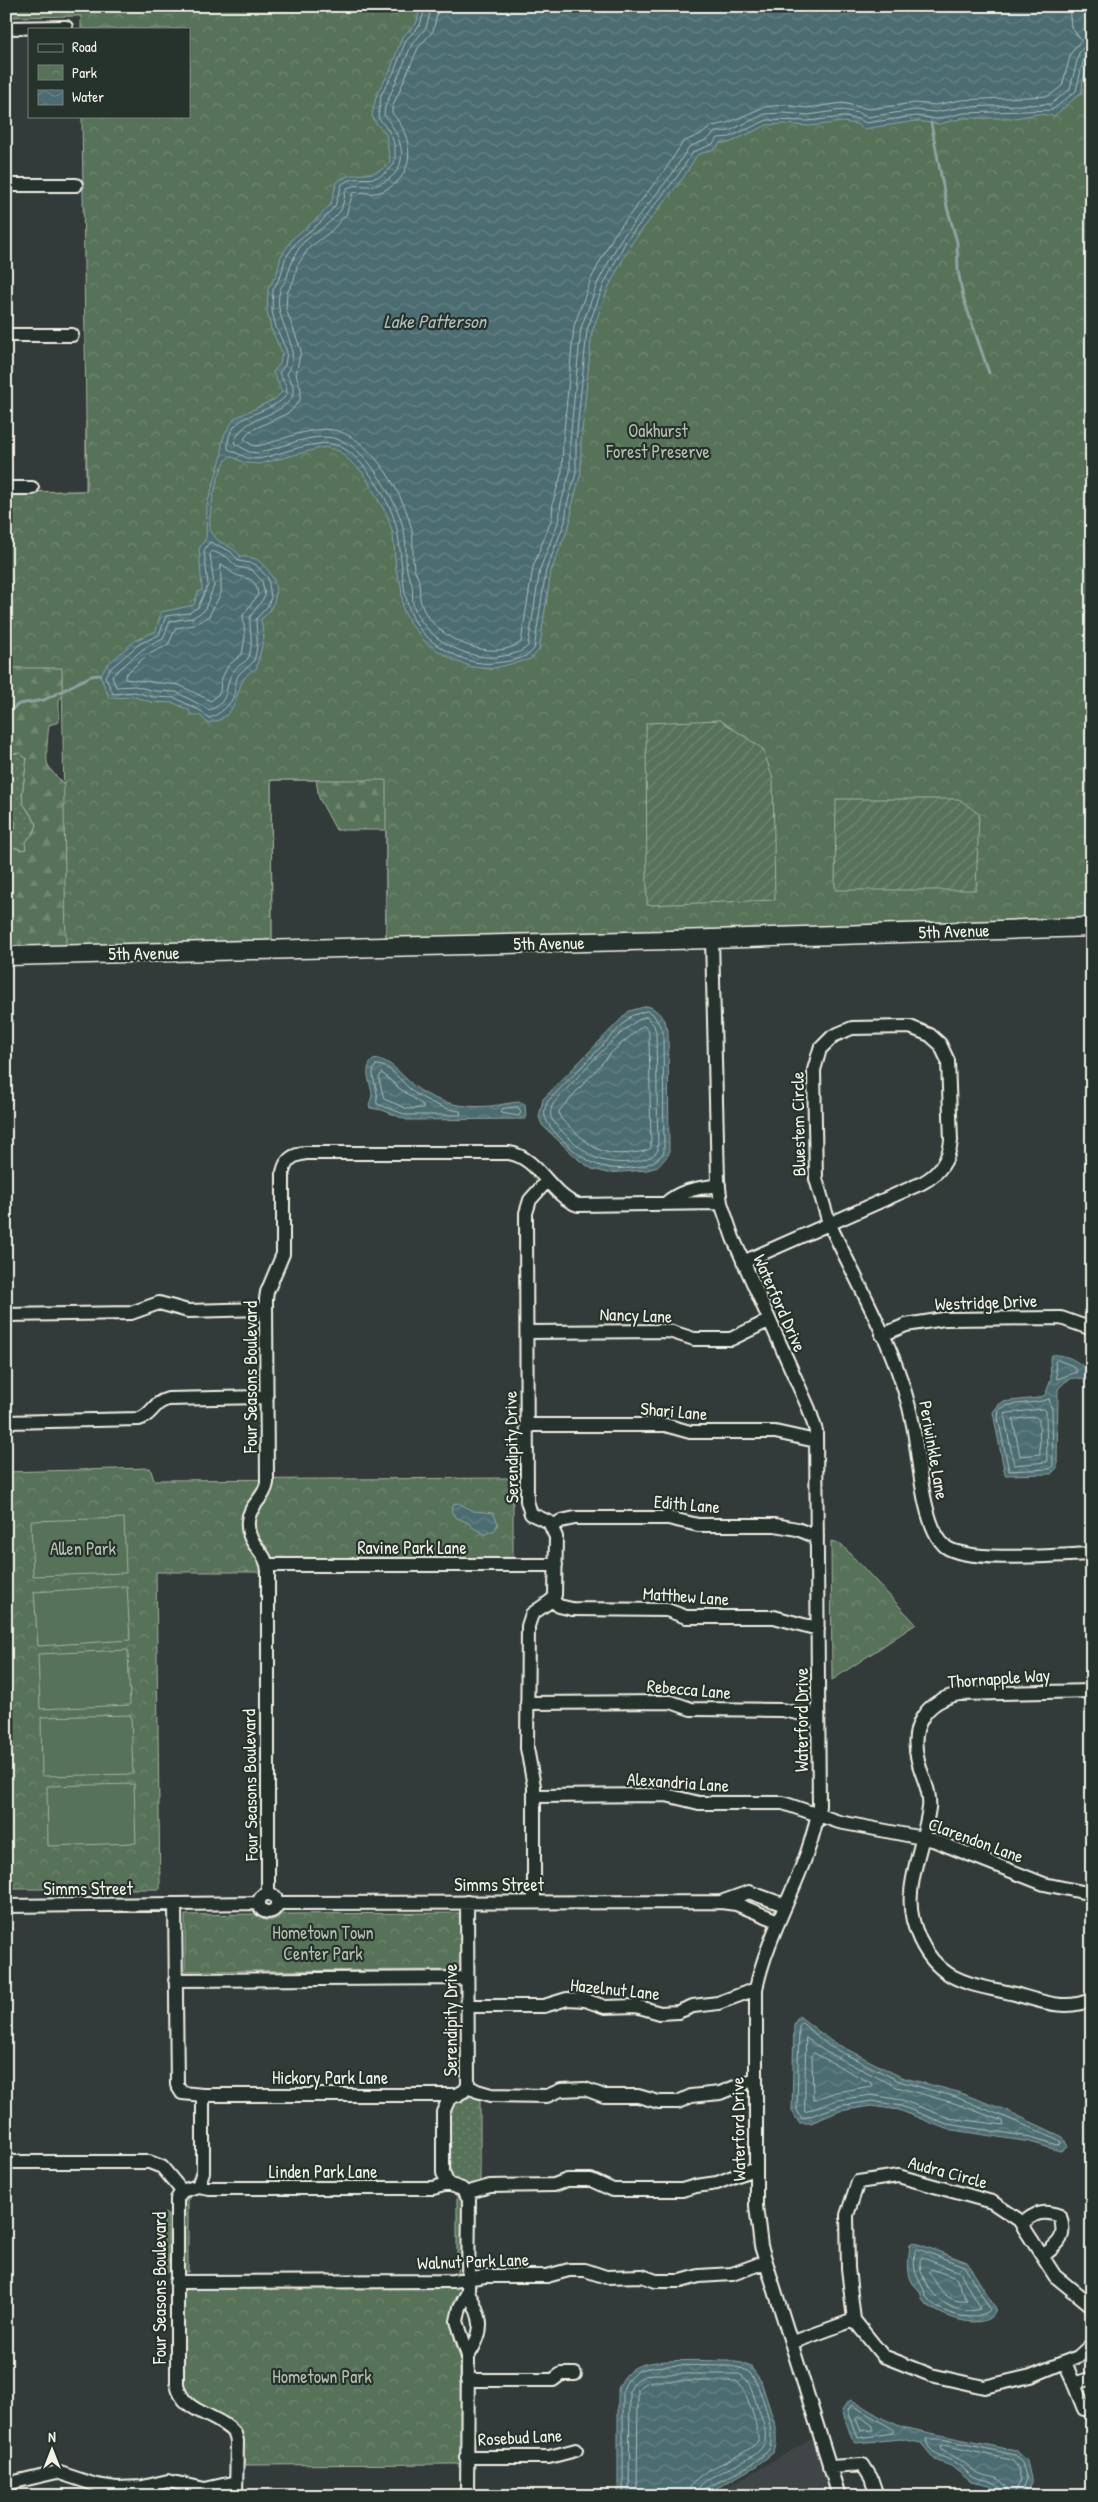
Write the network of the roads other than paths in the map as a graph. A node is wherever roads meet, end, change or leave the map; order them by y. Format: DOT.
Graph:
graph roads {
  1 [pos="66,27"];
  2 [pos="6,28"];
  3 [pos="6,185"];
  4 [pos="76,185"];
  5 [pos="6,335"];
  6 [pos="72,335"];
  7 [pos="6,488"];
  8 [pos="32,488"];
  9 [pos="1092,927"];
  10 [pos="712,940"];
  11 [pos="6,956"];
  12 [pos="547,1181"];
  13 [pos="718,1185"];
  14 [pos="664,1204"];
  15 [pos="721,1204"];
  16 [pos="829,1222"];
  17 [pos="743,1262"];
  18 [pos="266,1309"];
  19 [pos="6,1315"];
  20 [pos="768,1321"];
  21 [pos="1092,1329"];
  22 [pos="527,1332"];
  23 [pos="882,1335"];
  24 [pos="267,1397"];
  25 [pos="6,1422"];
  26 [pos="527,1425"];
  27 [pos="816,1441"];
  28 [pos="553,1526"];
  29 [pos="817,1537"];
  30 [pos="1092,1554"];
  31 [pos="268,1564"];
  32 [pos="556,1564"];
  33 [pos="552,1600"];
  34 [pos="818,1629"];
  35 [pos="1092,1691"];
  36 [pos="527,1703"];
  37 [pos="818,1717"];
  38 [pos="534,1796"];
  39 [pos="818,1815"];
  40 [pos="924,1838"];
  41 [pos="1092,1894"];
  42 [pos="268,1900"];
  43 [pos="534,1901"];
  44 [pos="467,1902"];
  45 [pos="722,1902"];
  46 [pos="785,1905"];
  47 [pos="6,1906"];
  48 [pos="175,1906"];
  49 [pos="778,1921"];
  50 [pos="467,1978"];
  51 [pos="175,1980"];
  52 [pos="756,1989"];
  53 [pos="1092,1999"];
  54 [pos="468,2006"];
  55 [pos="755,2079"];
  56 [pos="468,2086"];
  57 [pos="203,2095"];
  58 [pos="458,2095"];
  59 [pos="6,2162"];
  60 [pos="756,2168"];
  61 [pos="448,2184"];
  62 [pos="198,2186"];
  63 [pos="182,2191"];
  64 [pos="466,2193"];
  65 [pos="1022,2224"];
  66 [pos="1043,2256"];
  67 [pos="765,2262"];
  68 [pos="469,2278"];
  69 [pos="176,2282"];
  70 [pos="468,2292"];
  71 [pos="1092,2306"];
  72 [pos="854,2320"];
  73 [pos="791,2343"];
  74 [pos="1092,2344"];
  75 [pos="468,2356"];
  76 [pos="1065,2362"];
  77 [pos="575,2374"];
  78 [pos="1092,2378"];
  79 [pos="467,2380"];
  80 [pos="1074,2384"];
  81 [pos="1084,2409"];
  82 [pos="576,2450"];
  83 [pos="466,2457"];
  84 [pos="829,2467"];
  85 [pos="236,2482"];
  86 [pos="6,2484"];
  87 [pos="236,2496"];
  88 [pos="467,2496"];
  89 [pos="839,2496"];
  90 [pos="877,2496"];
  1 -- 2 [label="street"];
  3 -- 4 [label="street"];
  5 -- 6 [label="street"];
  7 -- 8 [label="street"];
  9 -- 10 [label="street, 5th Avenue"];
  10 -- 11 [label="street, 5th Avenue"];
  10 -- 13 [label="street, Waterford Drive"];
  12 -- 14 [label="street, Four Seasons Boulevard"];
  12 -- 18 [label="street, Four Seasons Boulevard"];
  12 -- 22 [label="street, Serendipity Drive"];
  13 -- 14 [label="street"];
  13 -- 15 [label="street, Waterford Drive"];
  14 -- 15 [label="street, Four Seasons Boulevard"];
  15 -- 17 [label="street, Waterford Drive"];
  16 -- 16 [label="street, Bluestem Circle"];
  16 -- 17 [label="street"];
  16 -- 23 [label="street, Periwinkle Lane"];
  17 -- 20 [label="street, Waterford Drive"];
  18 -- 19 [label="street"];
  18 -- 24 [label="street, Four Seasons Boulevard"];
  20 -- 22 [label="street, Nancy Lane"];
  20 -- 27 [label="street, Waterford Drive"];
  21 -- 23 [label="street, Westridge Drive"];
  22 -- 26 [label="street, Serendipity Drive"];
  23 -- 30 [label="street, Periwinkle Lane"];
  24 -- 25 [label="street"];
  24 -- 31 [label="street, Four Seasons Boulevard"];
  26 -- 27 [label="street, Shari Lane"];
  26 -- 28 [label="street, Serendipity Drive"];
  27 -- 29 [label="street, Waterford Drive"];
  28 -- 29 [label="street, Edith Lane"];
  28 -- 32 [label="street"];
  29 -- 34 [label="street, Waterford Drive"];
  31 -- 32 [label="street, Ravine Park Lane"];
  31 -- 42 [label="street, Four Seasons Boulevard"];
  32 -- 33 [label="street"];
  33 -- 34 [label="street, Matthew Lane"];
  33 -- 36 [label="street"];
  34 -- 37 [label="street, Waterford Drive"];
  35 -- 40 [label="street, Thornapple Way"];
  36 -- 37 [label="street, Rebecca Lane"];
  36 -- 38 [label="street"];
  37 -- 39 [label="street, Waterford Drive"];
  38 -- 39 [label="street, Alexandria Lane"];
  38 -- 43 [label="street"];
  39 -- 40 [label="street, Clarendon Lane"];
  39 -- 46 [label="street, Waterford Drive"];
  40 -- 41 [label="street, Clarendon Lane"];
  40 -- 53 [label="street, Thornapple Way"];
  42 -- 44 [label="street, Simms Street"];
  42 -- 48 [label="street, Simms Street"];
  43 -- 44 [label="street, Simms Street"];
  43 -- 45 [label="street, Simms Street"];
  44 -- 50 [label="street, Serendipity Drive"];
  45 -- 46 [label="street, Simms Street"];
  45 -- 49 [label="street, Simms Street"];
  46 -- 49 [label="street, Waterford Drive"];
  47 -- 48 [label="street, Simms Street"];
  48 -- 51 [label="street"];
  49 -- 52 [label="street, Waterford Drive"];
  50 -- 51 [label="street"];
  50 -- 54 [label="street, Serendipity Drive"];
  51 -- 57 [label="street"];
  52 -- 54 [label="street, Hazelnut Lane"];
  52 -- 55 [label="street, Waterford Drive"];
  54 -- 56 [label="street, Serendipity Drive"];
  55 -- 56 [label="street"];
  55 -- 60 [label="street, Waterford Drive"];
  56 -- 58 [label="street, Serendipity Drive"];
  57 -- 58 [label="street, Hickory Park Lane"];
  57 -- 62 [label="street"];
  58 -- 61 [label="street, Serendipity Drive"];
  59 -- 63 [label="street"];
  60 -- 64 [label="street"];
  60 -- 67 [label="street, Waterford Drive"];
  61 -- 62 [label="street, Linden Park Lane"];
  61 -- 64 [label="street"];
  62 -- 63 [label="street, Four Seasons Boulevard"];
  63 -- 69 [label="street, Four Seasons Boulevard"];
  64 -- 68 [label="street"];
  65 -- 66 [label="street, Audra Circle"];
  65 -- 66 [label="street"];
  65 -- 72 [label="street, Audra Circle"];
  66 -- 71 [label="street, Audra Circle"];
  67 -- 68 [label="street, Walnut Park Lane"];
  67 -- 73 [label="street, Waterford Drive"];
  68 -- 69 [label="street, Walnut Park Lane"];
  68 -- 70 [label="street"];
  69 -- 85 [label="street, Four Seasons Boulevard"];
  70 -- 75 [label="street"];
  70 -- 75 [label="street"];
  72 -- 73 [label="street"];
  72 -- 76 [label="street"];
  73 -- 84 [label="street, Waterford Drive"];
  74 -- 76 [label="street"];
  75 -- 79 [label="street"];
  76 -- 80 [label="street"];
  77 -- 79 [label="street"];
  78 -- 80 [label="street"];
  79 -- 83 [label="street"];
  80 -- 81 [label="street"];
  82 -- 83 [label="street, Rosebud Lane"];
  83 -- 88 [label="street"];
  84 -- 89 [label="street, Waterford Drive"];
  84 -- 90 [label="street"];
  85 -- 86 [label="street"];
  85 -- 87 [label="street, Four Seasons Boulevard"];
}
